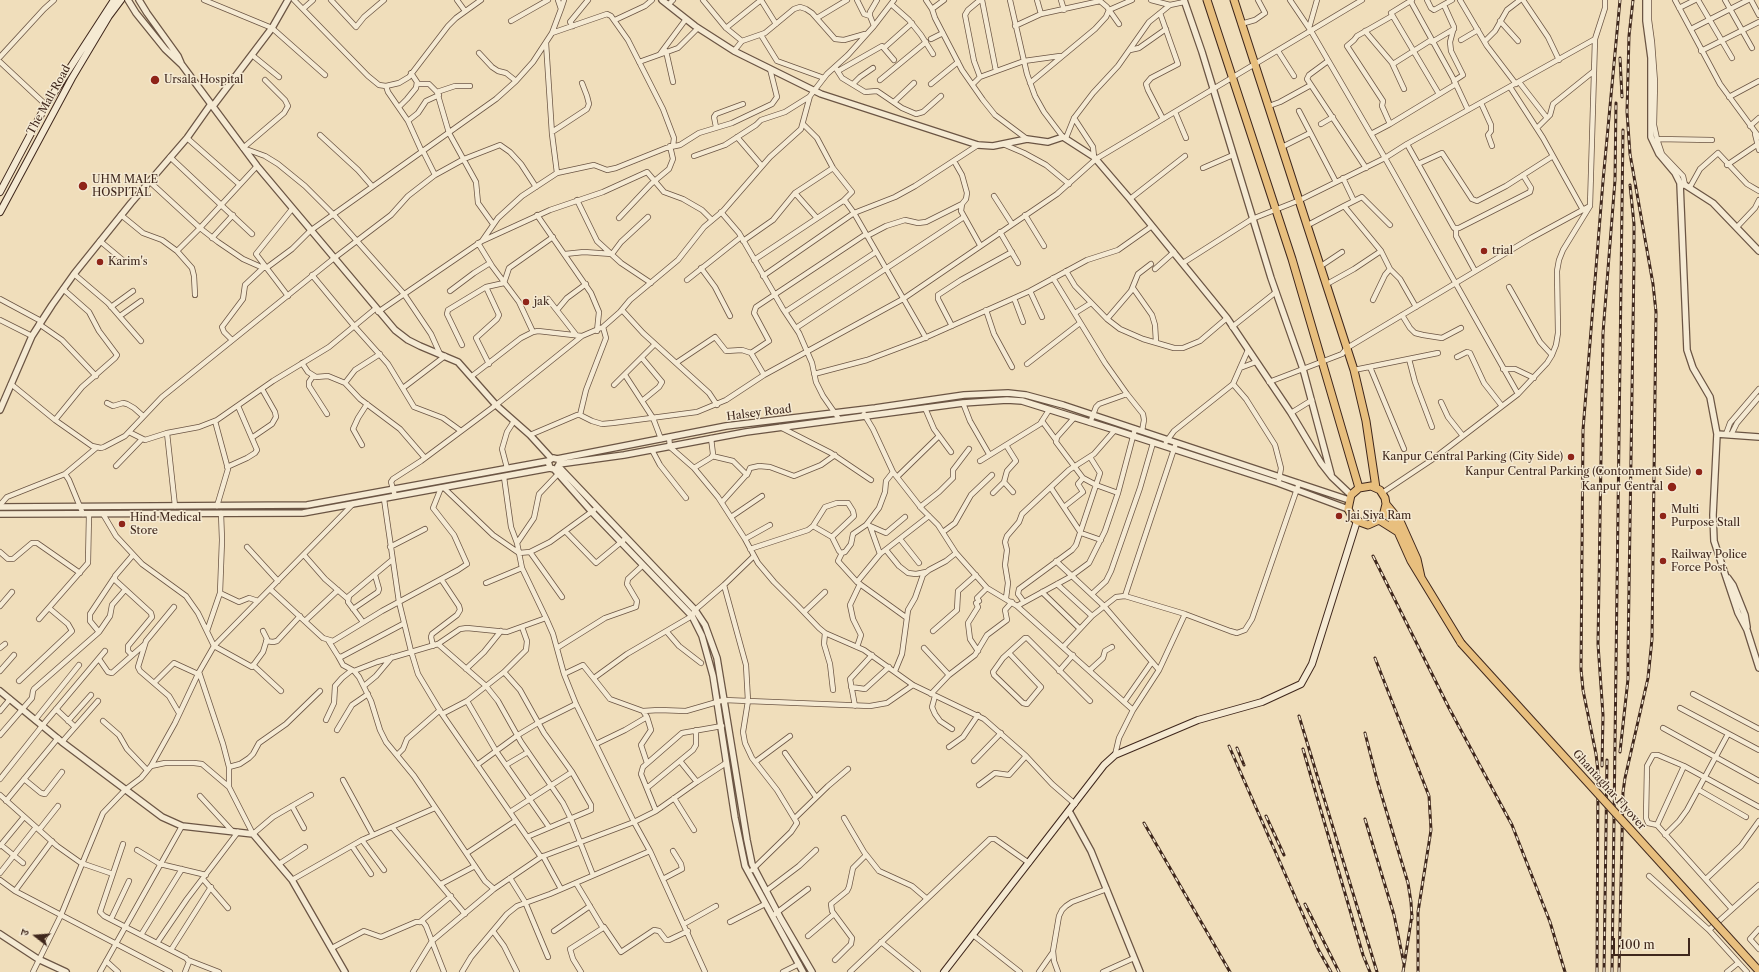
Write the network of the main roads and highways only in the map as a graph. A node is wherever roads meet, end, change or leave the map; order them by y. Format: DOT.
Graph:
graph roads {
  1 [pos="114,0"];
  2 [pos="121,0"];
  3 [pos="1207,0"];
  4 [pos="1234,0"];
  5 [pos="0,192"];
  6 [pos="0,212"];
  7 [pos="1359,488"];
  8 [pos="1379,491"];
  9 [pos="1386,508"];
  10 [pos="1379,520"];
  11 [pos="1357,521"];
  12 [pos="1398,533"];
  13 [pos="1421,577"];
  14 [pos="1759,971"];
  15 [pos="944,972"];
  1 -- 5 [label="main road, The Mall Road"];
  2 -- 6 [label="main road, The Mall Road"];
  3 -- 7 [label="main road"];
  4 -- 8 [label="main road"];
  7 -- 8 [label="main road"];
  7 -- 11 [label="main road"];
  8 -- 9 [label="main road"];
  9 -- 10 [label="main road"];
  9 -- 12 [label="main road"];
  9 -- 13 [label="main road"];
  10 -- 11 [label="main road"];
  10 -- 12 [label="main road"];
  11 -- 15 [label="main road"];
  12 -- 13 [label="main road"];
  13 -- 14 [label="main road, Ghantaghar Flyover, bridge"];
}
